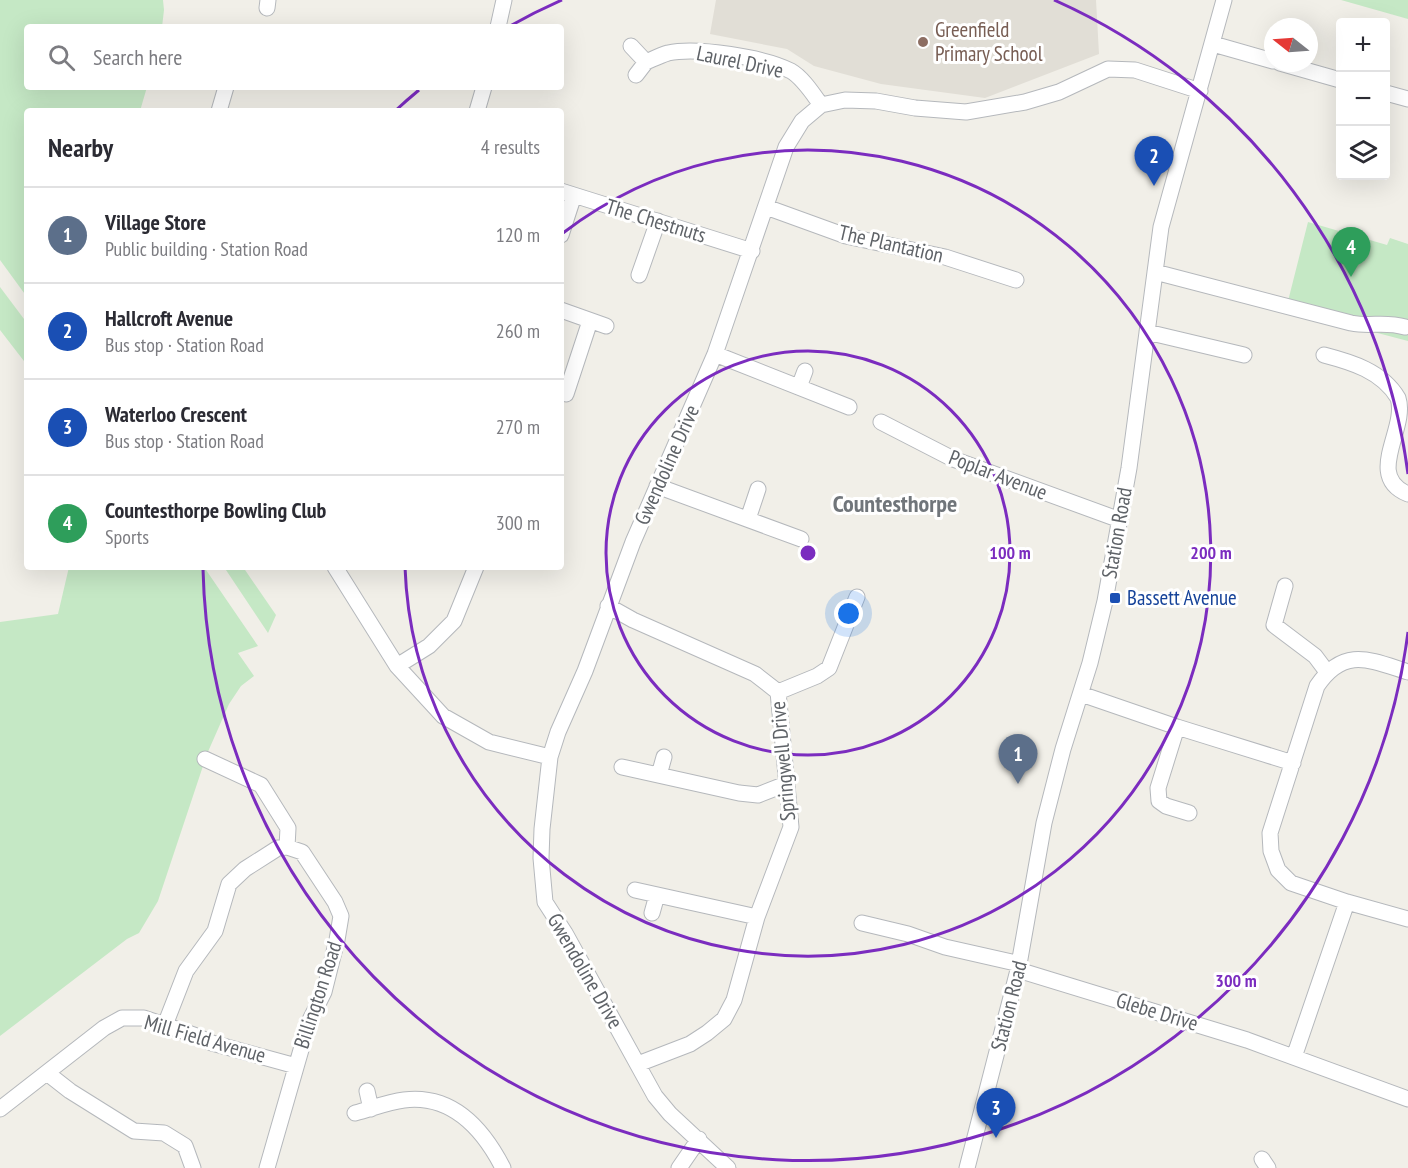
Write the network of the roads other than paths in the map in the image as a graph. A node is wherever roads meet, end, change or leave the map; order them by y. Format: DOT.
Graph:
graph roads {
  1 [pos="504,0"];
  2 [pos="1224,0"];
  3 [pos="499,24"];
  4 [pos="1213,44"];
  5 [pos="631,46"];
  6 [pos="1264,58"];
  7 [pos="646,62"];
  8 [pos="1312,72"];
  9 [pos="636,75"];
  10 [pos="1336,79"];
  11 [pos="225,90"];
  12 [pos="483,90"];
  13 [pos="1200,91"];
  14 [pos="1390,94"];
  15 [pos="1408,99"];
  16 [pos="821,105"];
  17 [pos="220,108"];
  18 [pos="478,108"];
  19 [pos="568,193"];
  20 [pos="766,207"];
  21 [pos="564,217"];
  22 [pos="658,221"];
  23 [pos="752,251"];
  24 [pos="1155,272"];
  25 [pos="639,275"];
  26 [pos="1016,280"];
  27 [pos="564,311"];
  28 [pos="591,321"];
  29 [pos="606,326"];
  30 [pos="1405,327"];
  31 [pos="1147,333"];
  32 [pos="716,354"];
  33 [pos="1244,355"];
  34 [pos="1324,355"];
  35 [pos="805,371"];
  36 [pos="799,387"];
  37 [pos="566,394"];
  38 [pos="849,407"];
  39 [pos="881,422"];
  40 [pos="657,486"];
  41 [pos="758,489"];
  42 [pos="1405,493"];
  43 [pos="747,519"];
  44 [pos="1120,520"];
  45 [pos="801,539"];
  46 [pos="337,570"];
  47 [pos="475,570"];
  48 [pos="1285,586"];
  49 [pos="857,597"];
  50 [pos="608,606"];
  51 [pos="849,618"];
  52 [pos="865,623"];
  53 [pos="396,666"];
  54 [pos="1327,672"];
  55 [pos="1408,672"];
  56 [pos="778,692"];
  57 [pos="1081,694"];
  58 [pos="1178,727"];
  59 [pos="550,757"];
  60 [pos="664,757"];
  61 [pos="205,759"];
  62 [pos="1293,763"];
  63 [pos="622,767"];
  64 [pos="659,775"];
  65 [pos="786,784"];
  66 [pos="1188,813"];
  67 [pos="287,847"];
  68 [pos="635,890"];
  69 [pos="657,895"];
  70 [pos="1347,902"];
  71 [pos="652,913"];
  72 [pos="757,917"];
  73 [pos="1408,919"];
  74 [pos="862,923"];
  75 [pos="1019,967"];
  76 [pos="165,1024"];
  77 [pos="1294,1058"];
  78 [pos="638,1064"];
  79 [pos="296,1066"];
  80 [pos="47,1073"];
  81 [pos="367,1091"];
  82 [pos="1408,1099"];
  83 [pos="0,1109"];
  84 [pos="371,1109"];
  85 [pos="355,1113"];
  86 [pos="699,1139"];
  87 [pos="193,1168"];
  88 [pos="267,1168"];
  89 [pos="503,1168"];
  90 [pos="679,1168"];
  91 [pos="728,1168"];
  92 [pos="967,1168"];
  1 -- 3 [label="street"];
  2 -- 4 [label="street, Station Road"];
  4 -- 6 [label="street"];
  4 -- 13 [label="street, Station Road"];
  5 -- 7 [label="street"];
  7 -- 9 [label="street"];
  7 -- 16 [label="street, Laurel Drive"];
  8 -- 10 [label="street"];
  11 -- 17 [label="street"];
  12 -- 18 [label="street"];
  13 -- 16 [label="street"];
  13 -- 24 [label="street, Station Road"];
  14 -- 15 [label="street"];
  16 -- 20 [label="street, Gwendoline Drive"];
  19 -- 21 [label="street"];
  19 -- 22 [label="street, The Chestnuts"];
  20 -- 23 [label="street, Gwendoline Drive"];
  20 -- 26 [label="street, The Plantation"];
  22 -- 23 [label="street, The Chestnuts"];
  22 -- 25 [label="street"];
  23 -- 32 [label="street, Gwendoline Drive"];
  24 -- 30 [label="street"];
  24 -- 31 [label="street, Station Road"];
  27 -- 28 [label="street"];
  28 -- 29 [label="street"];
  28 -- 37 [label="street"];
  31 -- 33 [label="street"];
  31 -- 44 [label="street, Station Road"];
  32 -- 36 [label="street"];
  32 -- 40 [label="street, Gwendoline Drive"];
  34 -- 42 [label="street"];
  35 -- 36 [label="street"];
  36 -- 38 [label="street"];
  39 -- 44 [label="street, Poplar Avenue"];
  40 -- 43 [label="street"];
  40 -- 50 [label="street, Gwendoline Drive"];
  41 -- 43 [label="street"];
  43 -- 45 [label="street"];
  44 -- 57 [label="street, Station Road"];
  46 -- 53 [label="street"];
  47 -- 53 [label="street"];
  48 -- 54 [label="street"];
  49 -- 51 [label="street"];
  50 -- 56 [label="street, Springwell Drive"];
  50 -- 59 [label="street, Gwendoline Drive"];
  51 -- 52 [label="street"];
  51 -- 56 [label="street"];
  53 -- 59 [label="street"];
  54 -- 55 [label="street"];
  54 -- 62 [label="street"];
  56 -- 65 [label="street, Springwell Drive"];
  57 -- 58 [label="street"];
  57 -- 75 [label="street, Station Road"];
  58 -- 62 [label="street"];
  58 -- 66 [label="street"];
  59 -- 78 [label="street, Gwendoline Drive"];
  60 -- 64 [label="street"];
  61 -- 67 [label="street"];
  62 -- 70 [label="street"];
  63 -- 64 [label="street"];
  64 -- 65 [label="street"];
  65 -- 72 [label="street, Springwell Drive"];
  67 -- 76 [label="street"];
  67 -- 79 [label="street, Billington Road"];
  68 -- 69 [label="street"];
  69 -- 71 [label="street"];
  69 -- 72 [label="street"];
  70 -- 73 [label="street"];
  70 -- 77 [label="street"];
  72 -- 78 [label="street, Springwell Drive"];
  74 -- 75 [label="street, Glebe Drive"];
  75 -- 77 [label="street, Glebe Drive"];
  75 -- 92 [label="street, Station Road"];
  76 -- 79 [label="street, Mill Field Avenue"];
  76 -- 80 [label="street, Mill Field Avenue"];
  77 -- 82 [label="street, Glebe Drive"];
  78 -- 86 [label="street, Gwendoline Drive"];
  79 -- 88 [label="street, Billington Road"];
  80 -- 83 [label="street, Mill Field Avenue"];
  80 -- 87 [label="street"];
  81 -- 84 [label="street"];
  84 -- 85 [label="street"];
  84 -- 89 [label="street"];
  86 -- 90 [label="street"];
  86 -- 91 [label="street, Gwendoline Drive"];
}
